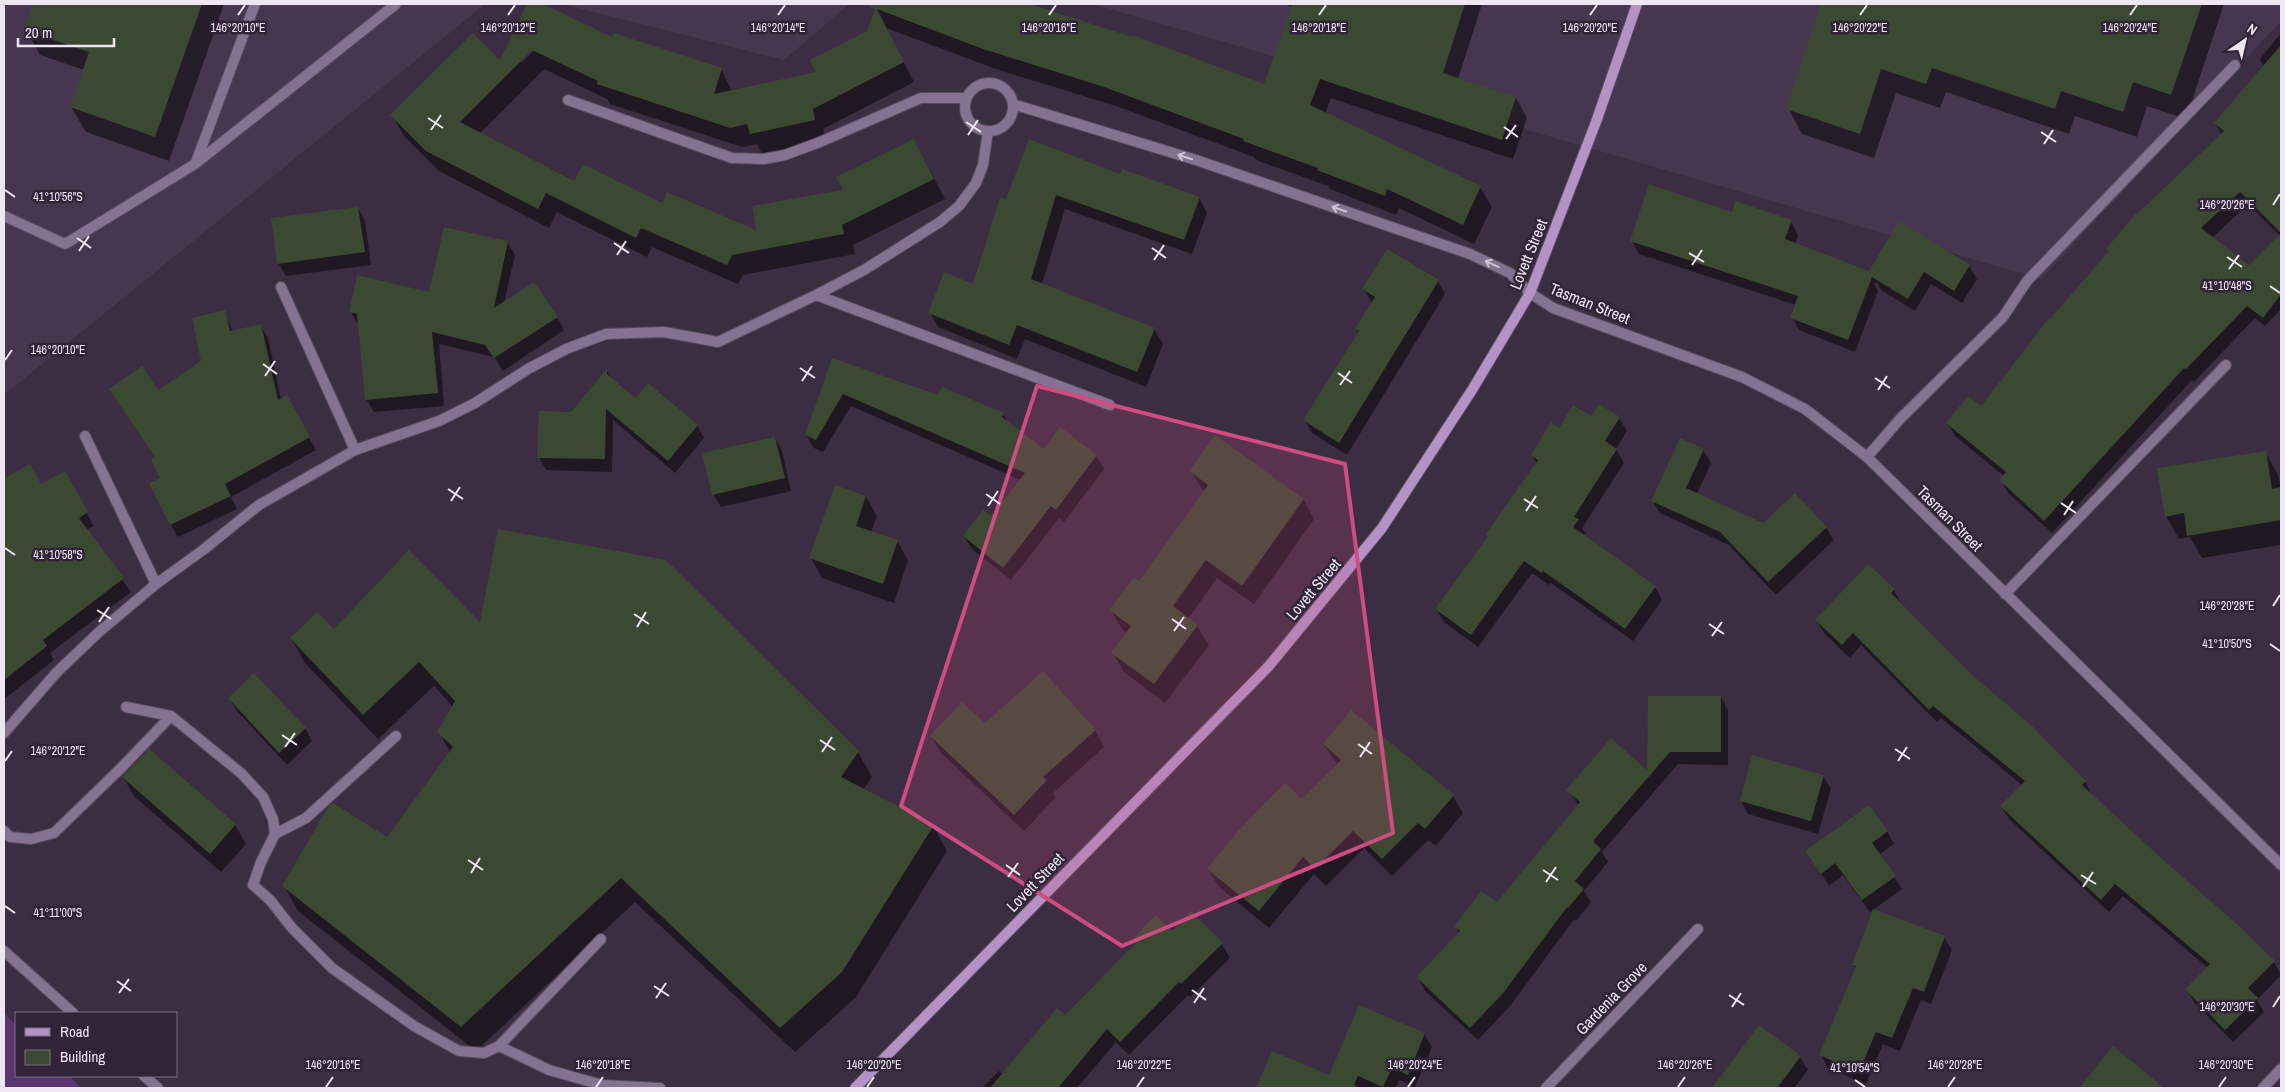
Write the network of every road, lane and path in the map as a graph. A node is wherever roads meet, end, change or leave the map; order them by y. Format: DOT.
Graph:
graph roads {
  1 [pos="255,4"];
  2 [pos="396,4"];
  3 [pos="1637,4"];
  4 [pos="2235,65"];
  5 [pos="967,98"];
  6 [pos="568,100"];
  7 [pos="1013,104"];
  8 [pos="988,131"];
  9 [pos="195,164"];
  10 [pos="4,216"];
  11 [pos="281,287"];
  12 [pos="1530,293"];
  13 [pos="816,295"];
  14 [pos="2226,365"];
  15 [pos="1110,405"];
  16 [pos="85,436"];
  17 [pos="355,450"];
  18 [pos="1867,457"];
  19 [pos="156,584"];
  20 [pos="2005,594"];
  21 [pos="126,707"];
  22 [pos="171,716"];
  23 [pos="4,733"];
  24 [pos="396,736"];
  25 [pos="4,831"];
  26 [pos="275,834"];
  27 [pos="2281,866"];
  28 [pos="1698,929"];
  29 [pos="601,939"];
  30 [pos="4,951"];
  31 [pos="72,1012"];
  32 [pos="499,1046"];
  33 [pos="2281,1069"];
  34 [pos="145,1077"];
  35 [pos="158,1088"];
  36 [pos="660,1088"];
  37 [pos="856,1088"];
  38 [pos="1546,1088"];
  39 [pos="2263,1088"];
  1 -- 9 [label="street"];
  2 -- 9 [label="street"];
  3 -- 12 [label="street, Lovett Street"];
  4 -- 18 [label="street"];
  5 -- 6 [label="street"];
  5 -- 7 [label="street"];
  5 -- 8 [label="street"];
  7 -- 8 [label="street"];
  12 -- 7 [label="street, Tasman Street, one-way"];
  8 -- 13 [label="street"];
  9 -- 10 [label="street"];
  11 -- 17 [label="street"];
  12 -- 18 [label="street, Tasman Street"];
  12 -- 37 [label="street, Lovett Street"];
  13 -- 15 [label="street"];
  13 -- 17 [label="street"];
  14 -- 20 [label="street"];
  16 -- 19 [label="street"];
  17 -- 19 [label="street"];
  18 -- 20 [label="street, Tasman Street"];
  19 -- 23 [label="street"];
  20 -- 27 [label="street, Tasman Street"];
  21 -- 22 [label="street"];
  22 -- 25 [label="street"];
  22 -- 26 [label="street"];
  24 -- 26 [label="street"];
  26 -- 32 [label="street"];
  28 -- 38 [label="street, Gardenia Grove"];
  29 -- 32 [label="street"];
  30 -- 31 [label="street"];
  32 -- 36 [label="street"];
  33 -- 39 [label="street"];
  34 -- 35 [label="street"];
}
